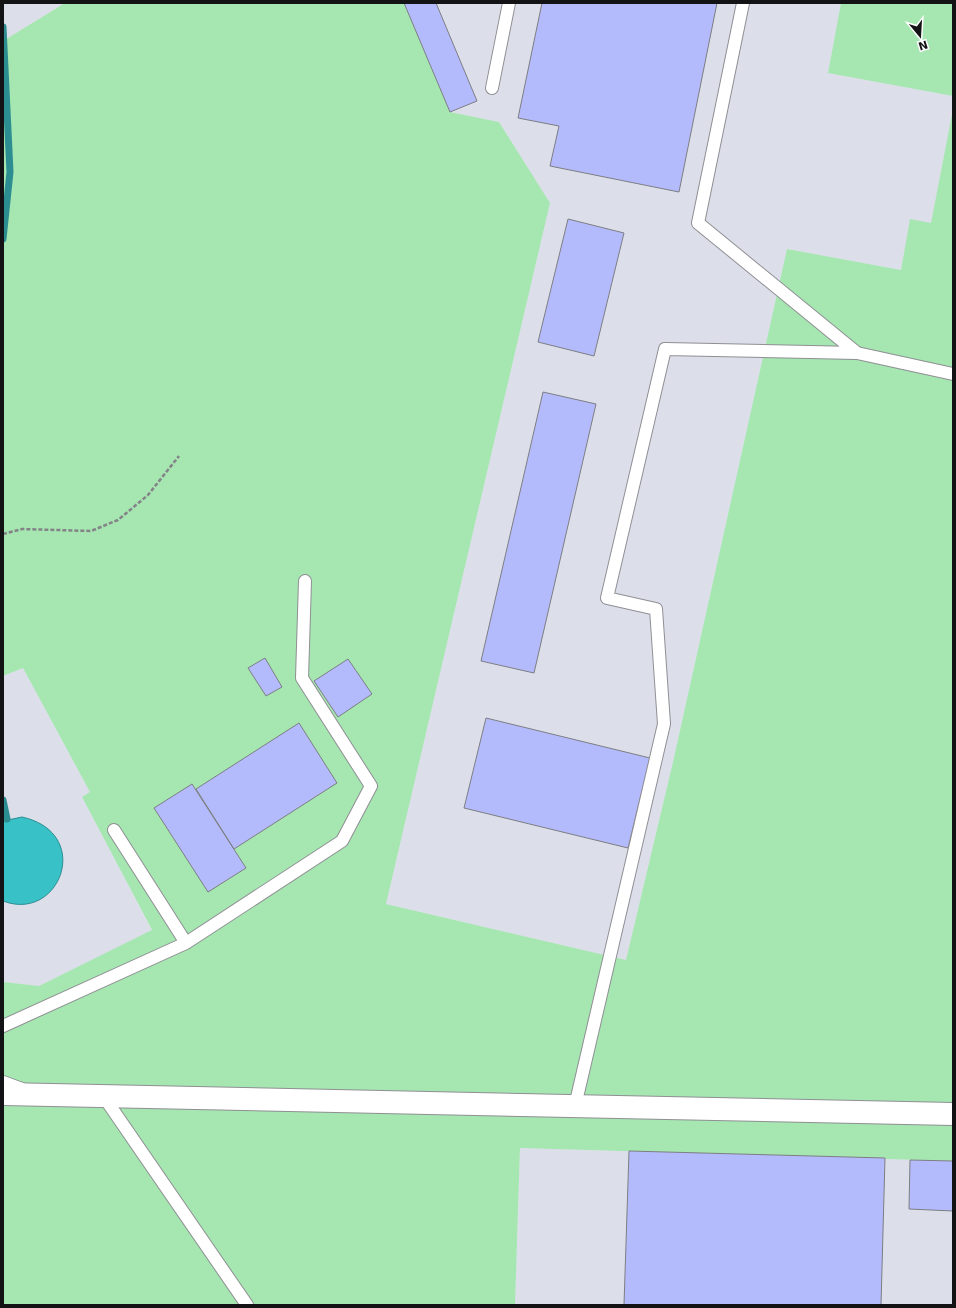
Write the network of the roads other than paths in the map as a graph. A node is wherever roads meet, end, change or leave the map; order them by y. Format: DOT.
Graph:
graph roads {
  1 [pos="510,3"];
  2 [pos="743,3"];
  3 [pos="492,88"];
  4 [pos="857,353"];
  5 [pos="953,374"];
  6 [pos="305,581"];
  7 [pos="114,830"];
  8 [pos="186,943"];
  9 [pos="3,1026"];
  10 [pos="3,1082"];
  11 [pos="3,1094"];
  12 [pos="40,1095"];
  13 [pos="104,1096"];
  14 [pos="575,1106"];
  15 [pos="953,1114"];
  16 [pos="247,1305"];
  1 -- 3 [label="lane"];
  2 -- 4 [label="lane"];
  4 -- 5 [label="lane"];
  4 -- 14 [label="lane"];
  6 -- 8 [label="lane"];
  7 -- 8 [label="lane"];
  8 -- 9 [label="lane"];
  10 -- 12 [label="lane"];
  11 -- 12 [label="street"];
  12 -- 13 [label="street"];
  13 -- 14 [label="street"];
  13 -- 16 [label="lane"];
  14 -- 15 [label="street"];
}
